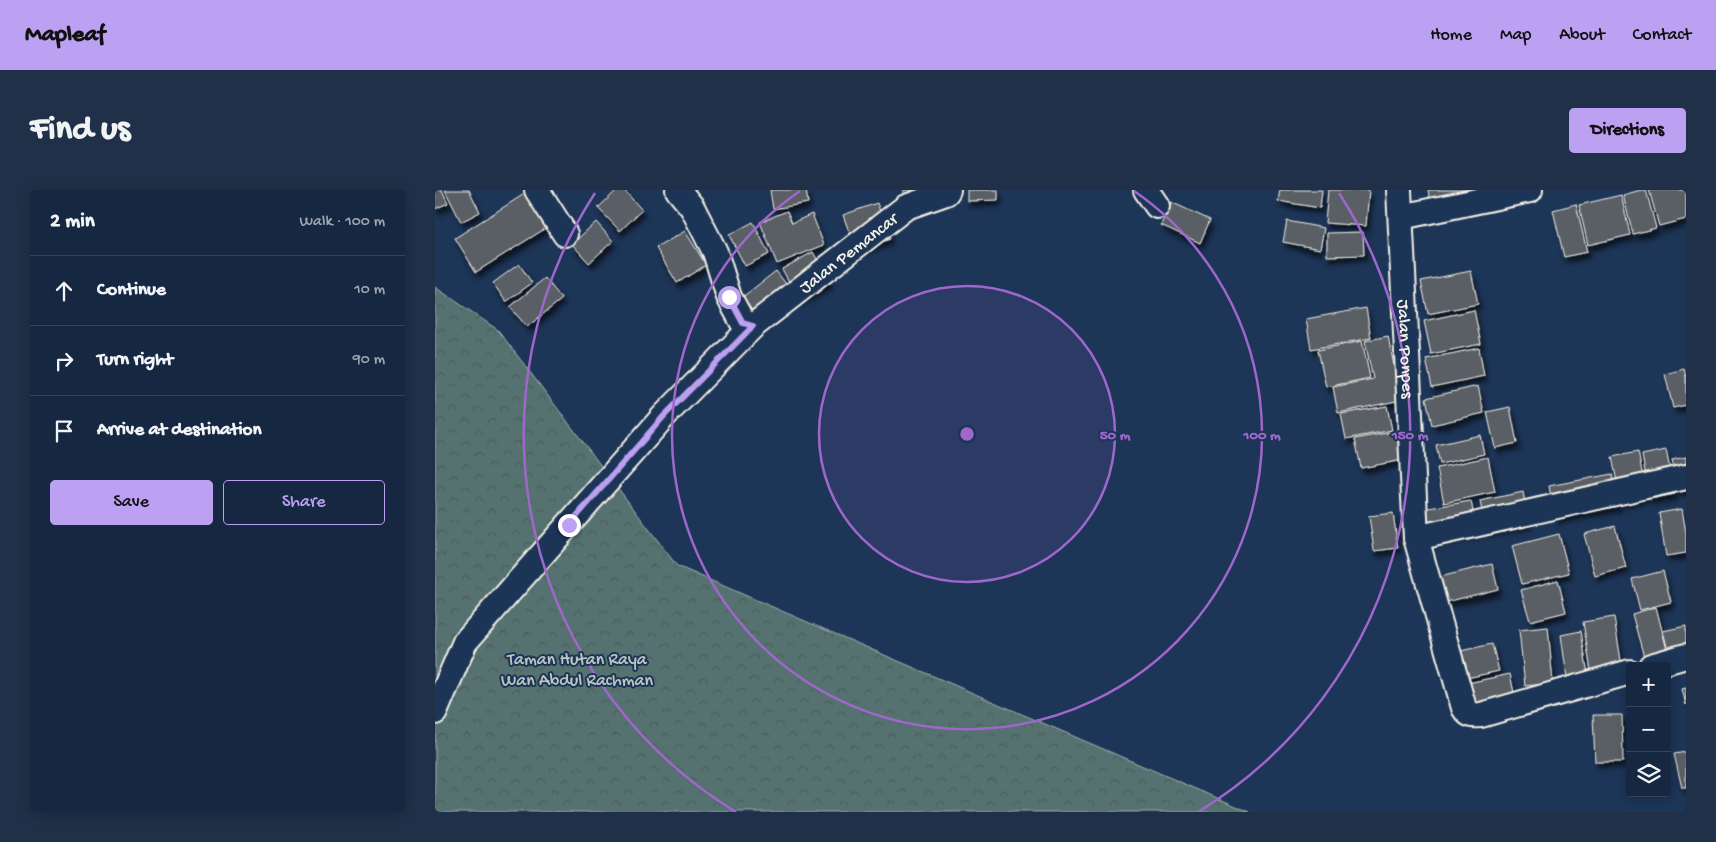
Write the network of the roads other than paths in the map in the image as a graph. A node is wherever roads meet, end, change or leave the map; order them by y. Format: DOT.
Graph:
graph roads {
  1 [pos="537,190"];
  2 [pos="678,190"];
  3 [pos="948,190"];
  4 [pos="1399,190"];
  5 [pos="1530,190"];
  6 [pos="1401,216"];
  7 [pos="565,234"];
  8 [pos="753,326"];
  9 [pos="1686,477"];
  10 [pos="1416,538"];
  11 [pos="1686,656"];
  12 [pos="1665,662"];
  13 [pos="1626,673"];
  14 [pos="435,712"];
  1 -- 7 [label="street"];
  2 -- 8 [label="street"];
  3 -- 8 [label="street, Jalan Pemancar"];
  4 -- 6 [label="street, Jalan Ponpes"];
  5 -- 6 [label="street"];
  6 -- 10 [label="street, Jalan Ponpes"];
  8 -- 14 [label="street, Jalan Pemancar"];
  9 -- 10 [label="street"];
  10 -- 13 [label="street, Jalan Ponpes"];
  11 -- 12 [label="street"];
}
